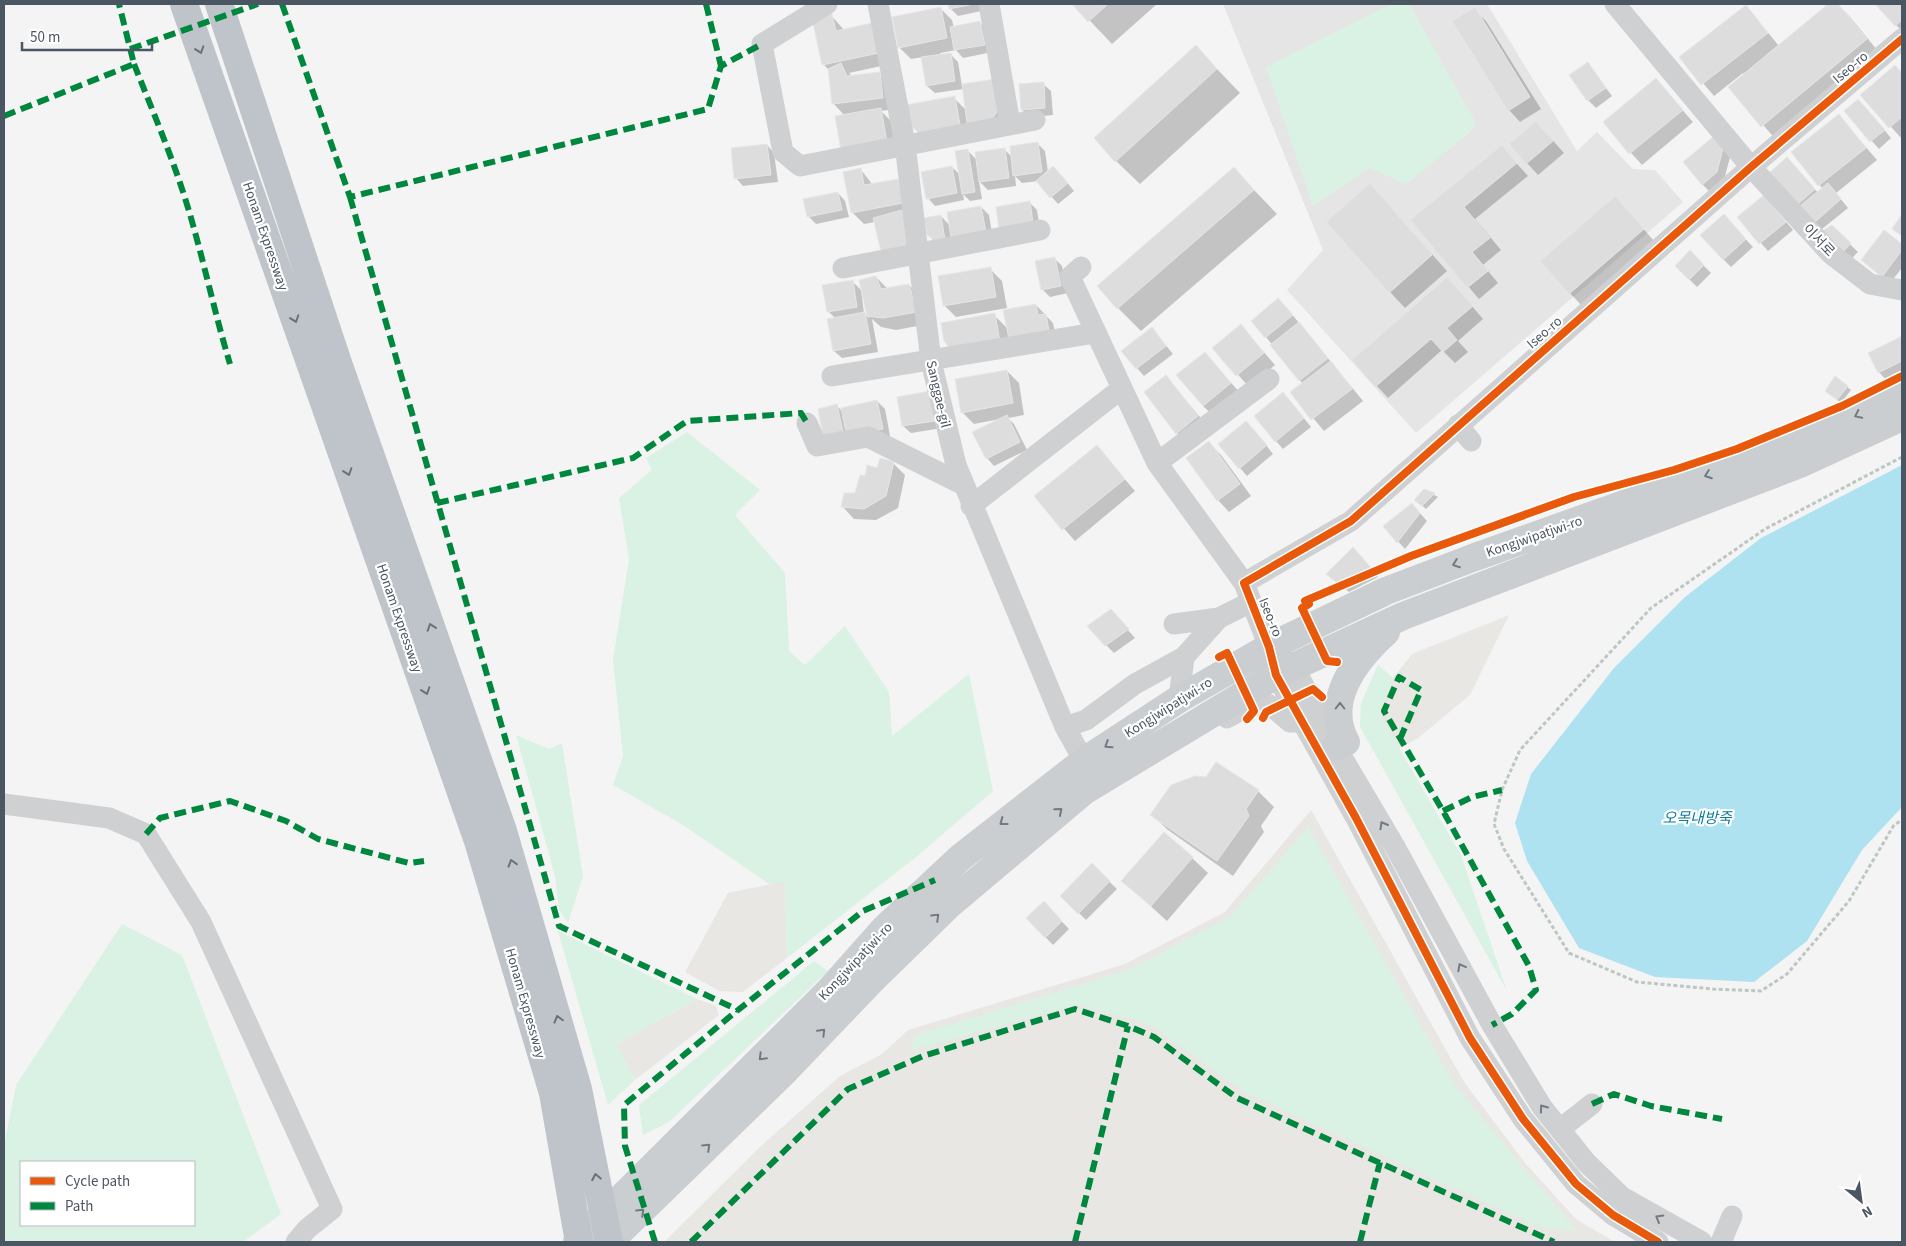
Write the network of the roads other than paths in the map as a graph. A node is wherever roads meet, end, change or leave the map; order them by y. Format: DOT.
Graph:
graph roads {
  1 [pos="184,4"];
  2 [pos="220,4"];
  3 [pos="827,4"];
  4 [pos="878,4"];
  5 [pos="989,4"];
  6 [pos="1615,4"];
  7 [pos="1902,39"];
  8 [pos="1035,120"];
  9 [pos="1010,124"];
  10 [pos="905,144"];
  11 [pos="1751,167"];
  12 [pos="1040,230"];
  13 [pos="917,254"];
  14 [pos="843,268"];
  15 [pos="1081,268"];
  16 [pos="1902,290"];
  17 [pos="1095,333"];
  18 [pos="931,361"];
  19 [pos="832,376"];
  20 [pos="1269,379"];
  21 [pos="1121,389"];
  22 [pos="1902,393"];
  23 [pos="1902,417"];
  24 [pos="807,423"];
  25 [pos="1157,463"];
  26 [pos="964,485"];
  27 [pos="971,506"];
  28 [pos="1247,592"];
  29 [pos="1403,616"];
  30 [pos="1219,618"];
  31 [pos="1174,624"];
  32 [pos="1270,647"];
  33 [pos="1184,657"];
  34 [pos="1285,671"];
  35 [pos="1179,699"];
  36 [pos="1301,722"];
  37 [pos="1065,727"];
  38 [pos="1336,746"];
  39 [pos="1084,761"];
  40 [pos="1116,770"];
  41 [pos="4,804"];
  42 [pos="1472,988"];
  43 [pos="1450,1000"];
  44 [pos="1592,1104"];
  45 [pos="1560,1129"];
  46 [pos="667,1170"];
  47 [pos="1732,1216"];
  48 [pos="296,1242"];
  49 [pos="578,1242"];
  50 [pos="609,1242"];
  51 [pos="1658,1242"];
  52 [pos="1702,1242"];
  53 [pos="1721,1242"];
  1 -- 49 [label="highway, Honam Expressway, one-way"];
  50 -- 2 [label="highway, Honam Expressway, one-way"];
  3 -- 10 [label="street"];
  4 -- 10 [label="street, Sanggae-gil"];
  5 -- 9 [label="street"];
  6 -- 11 [label="street, 이서로"];
  7 -- 11 [label="street, Iseo-ro"];
  8 -- 9 [label="street"];
  9 -- 10 [label="street"];
  10 -- 13 [label="street, Sanggae-gil"];
  11 -- 16 [label="street, 이서로"];
  11 -- 28 [label="street, Iseo-ro"];
  12 -- 13 [label="street"];
  13 -- 14 [label="street"];
  13 -- 18 [label="street, Sanggae-gil"];
  15 -- 17 [label="street"];
  17 -- 18 [label="street"];
  17 -- 21 [label="street"];
  18 -- 19 [label="street"];
  18 -- 26 [label="street, Sanggae-gil"];
  20 -- 25 [label="street"];
  21 -- 25 [label="street"];
  21 -- 27 [label="street"];
  22 -- 32 [label="main road, Kongjwipatjwi-ro, one-way"];
  23 -- 29 [label="main road, Kongjwipatjwi-ro"];
  24 -- 26 [label="street"];
  25 -- 28 [label="street"];
  26 -- 27 [label="street, Sanggae-gil"];
  27 -- 37 [label="street, Sanggae-gil"];
  28 -- 30 [label="street"];
  28 -- 32 [label="street, Iseo-ro"];
  29 -- 34 [label="main road, Kongjwipatjwi-ro"];
  38 -- 29 [label="main road, one-way"];
  30 -- 31 [label="street"];
  30 -- 33 [label="street"];
  32 -- 34 [label="street"];
  32 -- 35 [label="main road, Kongjwipatjwi-ro"];
  33 -- 35 [label="street"];
  33 -- 37 [label="street"];
  34 -- 36 [label="street"];
  34 -- 38 [label="street"];
  34 -- 40 [label="main road, Kongjwipatjwi-ro"];
  35 -- 39 [label="main road, Kongjwipatjwi-ro, one-way"];
  36 -- 40 [label="street"];
  36 -- 43 [label="street"];
  37 -- 39 [label="street, Sanggae-gil"];
  42 -- 38 [label="street, one-way"];
  39 -- 46 [label="main road, Kongjwipatjwi-ro, one-way"];
  46 -- 40 [label="main road, Kongjwipatjwi-ro, one-way"];
  41 -- 48 [label="street"];
  42 -- 43 [label="street"];
  45 -- 42 [label="street, one-way"];
  43 -- 51 [label="street"];
  44 -- 45 [label="street"];
  52 -- 45 [label="street, one-way"];
  46 -- 49 [label="main road, Kongjwipatjwi-ro"];
  50 -- 46 [label="main road, Kongjwipatjwi-ro, one-way"];
  47 -- 53 [label="street"];
}
